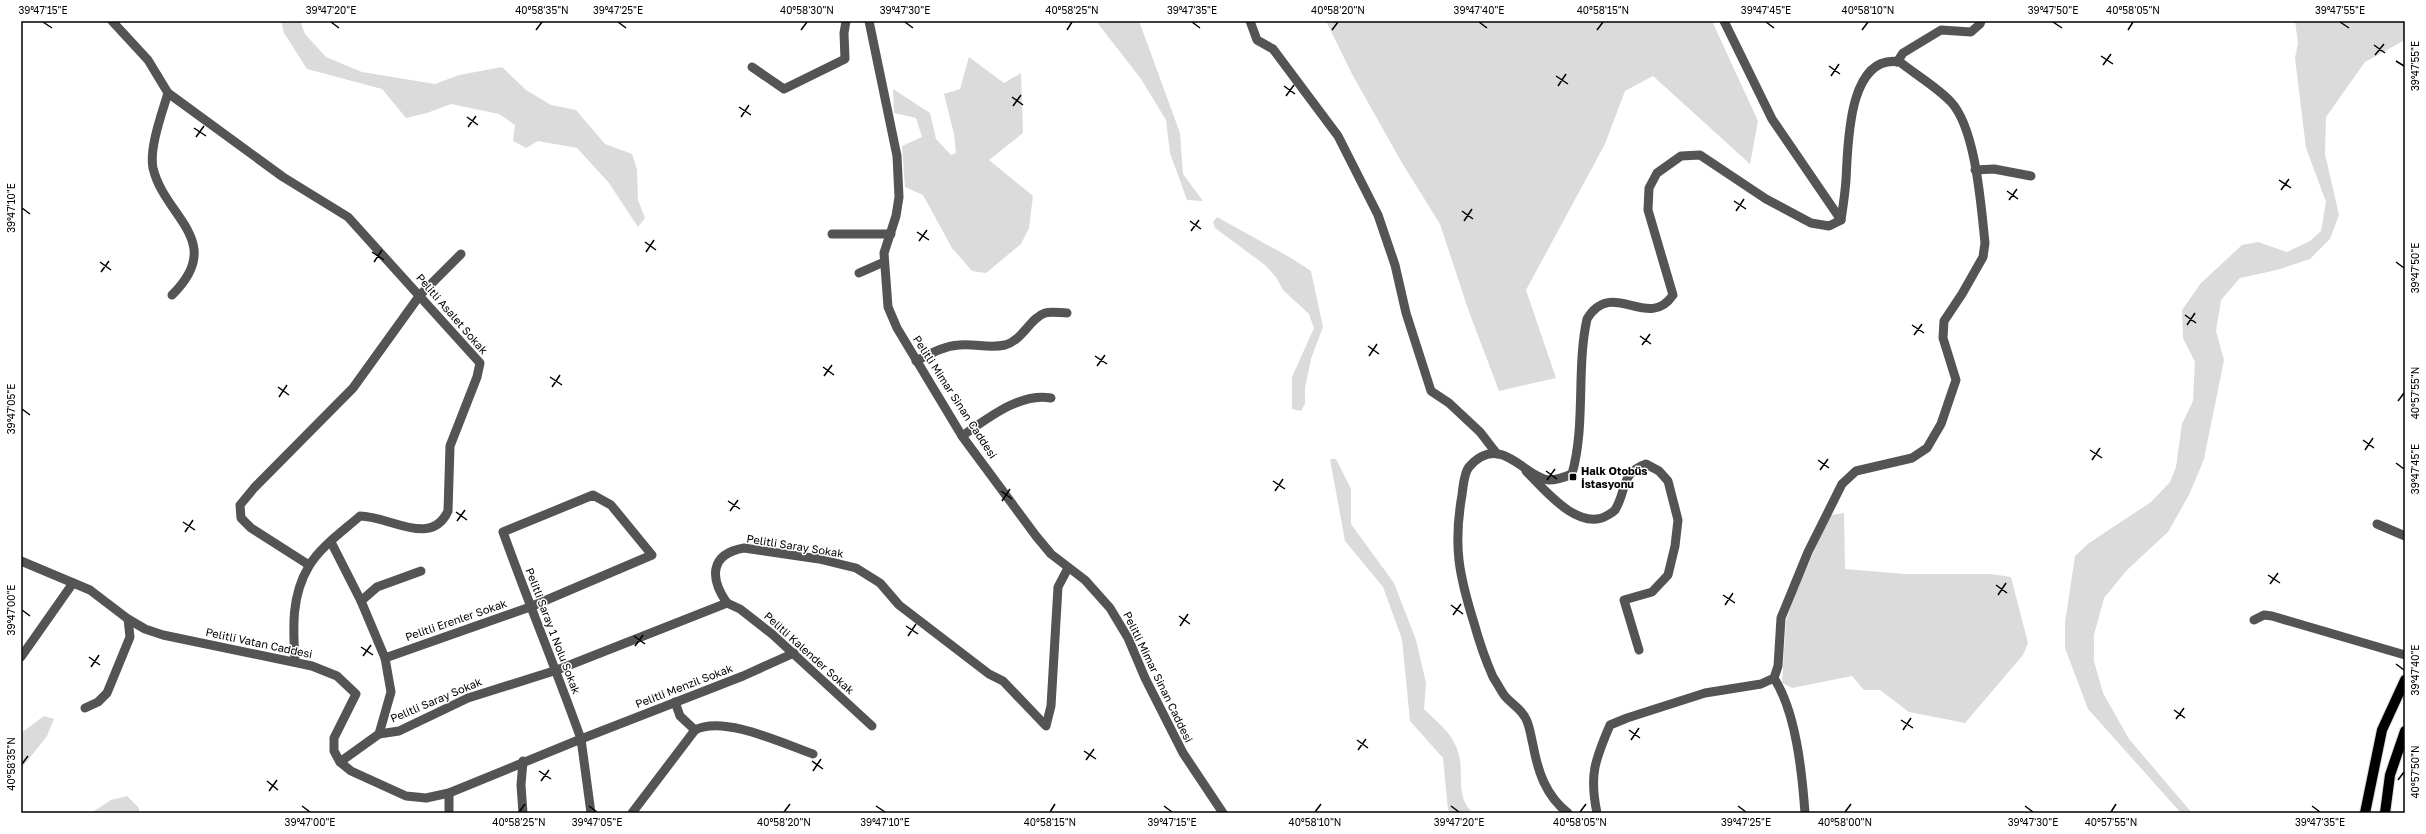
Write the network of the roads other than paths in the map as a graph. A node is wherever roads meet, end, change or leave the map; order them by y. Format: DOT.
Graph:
graph roads {
  1 [pos="112,21"];
  2 [pos="846,21"];
  3 [pos="869,21"];
  4 [pos="1250,21"];
  5 [pos="1724,21"];
  6 [pos="1981,21"];
  7 [pos="1897,62"];
  8 [pos="752,67"];
  9 [pos="168,93"];
  10 [pos="1975,170"];
  11 [pos="2031,176"];
  12 [pos="1841,220"];
  13 [pos="832,234"];
  14 [pos="891,234"];
  15 [pos="461,254"];
  16 [pos="884,262"];
  17 [pos="859,273"];
  18 [pos="172,295"];
  19 [pos="420,295"];
  20 [pos="1067,313"];
  21 [pos="916,361"];
  22 [pos="1051,398"];
  23 [pos="962,436"];
  24 [pos="1497,454"];
  25 [pos="1513,459"];
  26 [pos="2377,524"];
  27 [pos="502,532"];
  28 [pos="2405,536"];
  29 [pos="331,542"];
  30 [pos="21,561"];
  31 [pos="309,565"];
  32 [pos="1068,568"];
  33 [pos="421,571"];
  34 [pos="73,583"];
  35 [pos="361,601"];
  36 [pos="727,603"];
  37 [pos="530,607"];
  38 [pos="128,619"];
  39 [pos="2254,620"];
  40 [pos="1639,650"];
  41 [pos="794,653"];
  42 [pos="2405,655"];
  43 [pos="21,657"];
  44 [pos="385,658"];
  45 [pos="295,662"];
  46 [pos="556,670"];
  47 [pos="1774,678"];
  48 [pos="2405,680"];
  49 [pos="675,702"];
  50 [pos="85,708"];
  51 [pos="872,726"];
  52 [pos="695,730"];
  53 [pos="2405,732"];
  54 [pos="379,734"];
  55 [pos="581,739"];
  56 [pos="813,754"];
  57 [pos="523,761"];
  58 [pos="340,762"];
  59 [pos="449,793"];
  60 [pos="449,813"];
  61 [pos="523,813"];
  62 [pos="591,813"];
  63 [pos="632,813"];
  64 [pos="1223,813"];
  65 [pos="1568,813"];
  66 [pos="1597,813"];
  67 [pos="1805,813"];
  68 [pos="2365,813"];
  69 [pos="2385,813"];
  1 -- 9 [label="street, Pelitli Asalet Sokak"];
  2 -- 8 [label="street"];
  3 -- 14 [label="street, Pelitli Mimar Sinan Caddesi"];
  4 -- 24 [label="street"];
  5 -- 12 [label="street"];
  6 -- 7 [label="street"];
  7 -- 10 [label="street"];
  7 -- 12 [label="street"];
  9 -- 18 [label="street"];
  9 -- 19 [label="street, Pelitli Asalet Sokak"];
  10 -- 11 [label="street"];
  10 -- 47 [label="street"];
  12 -- 25 [label="street"];
  13 -- 14 [label="street"];
  14 -- 16 [label="street, Pelitli Mimar Sinan Caddesi"];
  15 -- 19 [label="street"];
  16 -- 17 [label="street"];
  16 -- 21 [label="street, Pelitli Mimar Sinan Caddesi"];
  19 -- 29 [label="street, Pelitli Asalet Sokak"];
  19 -- 31 [label="street"];
  20 -- 21 [label="street"];
  21 -- 23 [label="street, Pelitli Mimar Sinan Caddesi"];
  22 -- 23 [label="street"];
  23 -- 32 [label="street, Pelitli Mimar Sinan Caddesi"];
  24 -- 25 [label="street"];
  24 -- 65 [label="street"];
  25 -- 40 [label="street"];
  26 -- 28 [label="street"];
  27 -- 37 [label="street, Pelitli Saray 1 Nolu Sokak"];
  27 -- 37 [label="street, Pelitli Erenler Sokak"];
  29 -- 31 [label="street, Pelitli Asalet Sokak"];
  29 -- 35 [label="street"];
  30 -- 34 [label="street, Pelitli Vatan Caddesi"];
  31 -- 45 [label="street, Pelitli Asalet Sokak"];
  32 -- 36 [label="street, Pelitli Saray Sokak"];
  32 -- 64 [label="street, Pelitli Mimar Sinan Caddesi"];
  33 -- 35 [label="street"];
  34 -- 38 [label="street, Pelitli Vatan Caddesi"];
  34 -- 43 [label="street"];
  35 -- 44 [label="street"];
  36 -- 41 [label="street, Pelitli Kalender Sokak"];
  36 -- 46 [label="street, Pelitli Saray Sokak"];
  37 -- 44 [label="street, Pelitli Erenler Sokak"];
  37 -- 46 [label="street, Pelitli Saray 1 Nolu Sokak"];
  38 -- 45 [label="street, Pelitli Vatan Caddesi"];
  38 -- 50 [label="street"];
  39 -- 42 [label="street"];
  41 -- 49 [label="street, Pelitli Menzil Sokak"];
  41 -- 51 [label="street, Pelitli Kalender Sokak"];
  44 -- 54 [label="street"];
  45 -- 58 [label="street, Pelitli Vatan Caddesi"];
  46 -- 54 [label="street, Pelitli Saray Sokak"];
  46 -- 55 [label="street, Pelitli Saray 1 Nolu Sokak"];
  47 -- 66 [label="street"];
  47 -- 67 [label="street"];
  48 -- 68 [label="main road"];
  49 -- 52 [label="street"];
  49 -- 55 [label="street, Pelitli Menzil Sokak"];
  52 -- 56 [label="street"];
  52 -- 63 [label="street"];
  53 -- 69 [label="main road"];
  54 -- 58 [label="street, Pelitli Saray Sokak"];
  55 -- 57 [label="street"];
  55 -- 62 [label="street"];
  57 -- 59 [label="street"];
  57 -- 61 [label="street"];
  58 -- 59 [label="street"];
  59 -- 60 [label="street"];
}
